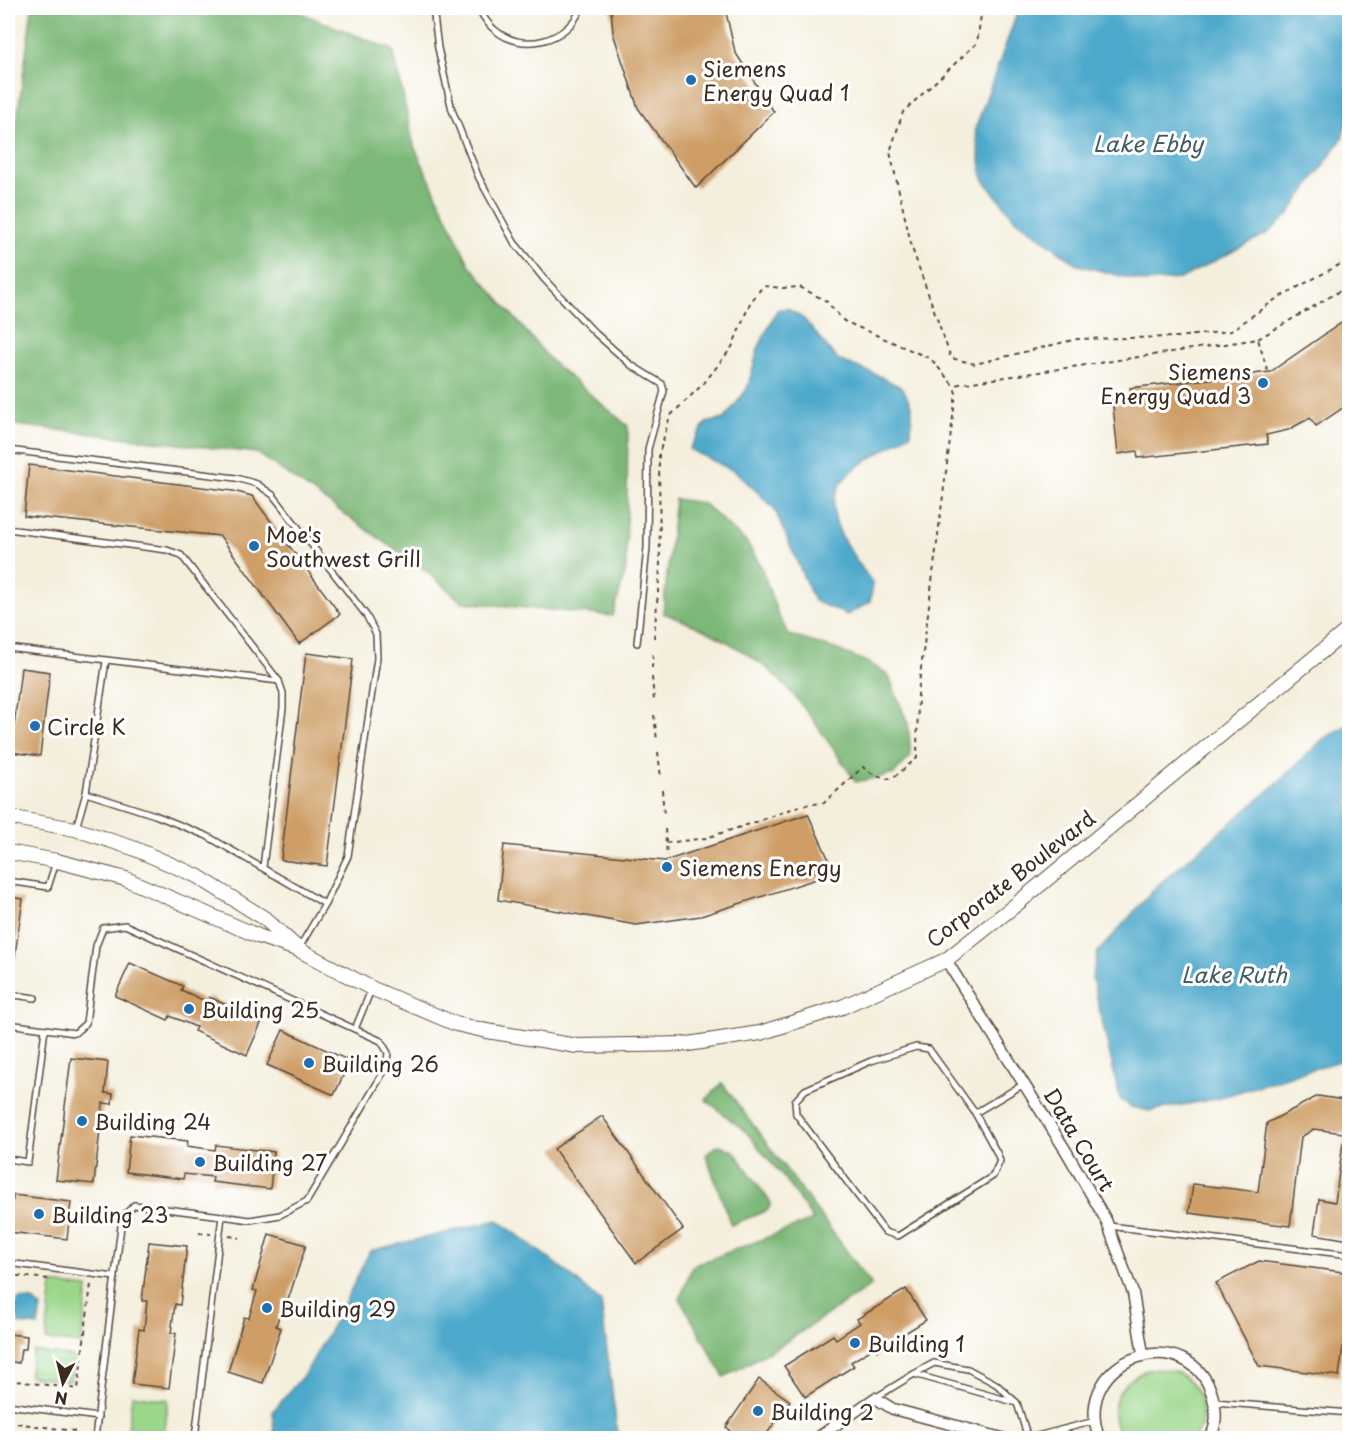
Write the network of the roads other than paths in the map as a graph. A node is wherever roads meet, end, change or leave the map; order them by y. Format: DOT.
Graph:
graph roads {
  1 [pos="434,8"];
  2 [pos="478,8"];
  3 [pos="581,8"];
  4 [pos="8,450"];
  5 [pos="8,529"];
  6 [pos="1350,628"];
  7 [pos="637,643"];
  8 [pos="8,648"];
  9 [pos="106,661"];
  10 [pos="279,681"];
  11 [pos="86,793"];
  12 [pos="8,817"];
  13 [pos="75,829"];
  14 [pos="8,852"];
  15 [pos="57,861"];
  16 [pos="263,867"];
  17 [pos="8,881"];
  18 [pos="326,904"];
  19 [pos="299,950"];
  20 [pos="946,960"];
  21 [pos="371,988"];
  22 [pos="8,994"];
  23 [pos="35,998"];
  24 [pos="8,1024"];
  25 [pos="45,1029"];
  26 [pos="354,1029"];
  27 [pos="1024,1084"];
  28 [pos="975,1113"];
  29 [pos="8,1159"];
  30 [pos="222,1216"];
  31 [pos="1108,1227"];
  32 [pos="1350,1255"];
  33 [pos="8,1263"];
  34 [pos="115,1277"];
  35 [pos="1143,1354"];
  36 [pos="914,1374"];
  37 [pos="875,1398"];
  38 [pos="1214,1402"];
  39 [pos="1017,1403"];
  40 [pos="8,1405"];
  41 [pos="1350,1413"];
  42 [pos="98,1417"];
  43 [pos="1095,1421"];
  44 [pos="1061,1430"];
  45 [pos="95,1438"];
  46 [pos="195,1438"];
  47 [pos="817,1438"];
  48 [pos="1002,1438"];
  49 [pos="1029,1438"];
  50 [pos="1064,1438"];
  51 [pos="1098,1438"];
  52 [pos="1210,1438"];
  1 -- 7 [label="lane"];
  2 -- 3 [label="lane"];
  4 -- 18 [label="lane"];
  5 -- 10 [label="lane"];
  6 -- 20 [label="street, Corporate Boulevard"];
  8 -- 9 [label="lane"];
  9 -- 10 [label="lane"];
  9 -- 11 [label="lane"];
  10 -- 16 [label="lane"];
  11 -- 13 [label="lane"];
  11 -- 16 [label="lane"];
  12 -- 13 [label="street, Corporate Boulevard"];
  13 -- 19 [label="street, Corporate Boulevard"];
  14 -- 15 [label="street, Corporate Boulevard"];
  15 -- 17 [label="lane"];
  15 -- 19 [label="street, Corporate Boulevard"];
  16 -- 18 [label="lane"];
  18 -- 19 [label="lane"];
  19 -- 21 [label="street, Corporate Boulevard"];
  20 -- 21 [label="street, Corporate Boulevard"];
  20 -- 27 [label="street, Data Court"];
  21 -- 26 [label="lane"];
  22 -- 23 [label="lane"];
  24 -- 25 [label="lane"];
  25 -- 26 [label="lane"];
  25 -- 29 [label="lane"];
  26 -- 30 [label="lane"];
  27 -- 28 [label="lane"];
  27 -- 31 [label="street, Data Court"];
  28 -- 28 [label="lane"];
  30 -- 34 [label="lane"];
  30 -- 46 [label="lane"];
  31 -- 32 [label="lane"];
  31 -- 35 [label="street, Data Court"];
  33 -- 34 [label="lane"];
  34 -- 42 [label="lane"];
  35 -- 38 [label="street"];
  35 -- 43 [label="street"];
  36 -- 37 [label="lane"];
  36 -- 39 [label="lane"];
  36 -- 39 [label="lane"];
  37 -- 47 [label="street"];
  37 -- 48 [label="street"];
  38 -- 41 [label="lane"];
  38 -- 52 [label="street"];
  39 -- 49 [label="lane"];
  40 -- 42 [label="lane"];
  42 -- 45 [label="lane"];
  43 -- 44 [label="lane"];
  43 -- 51 [label="street"];
  44 -- 49 [label="lane"];
  44 -- 50 [label="lane"];
}
